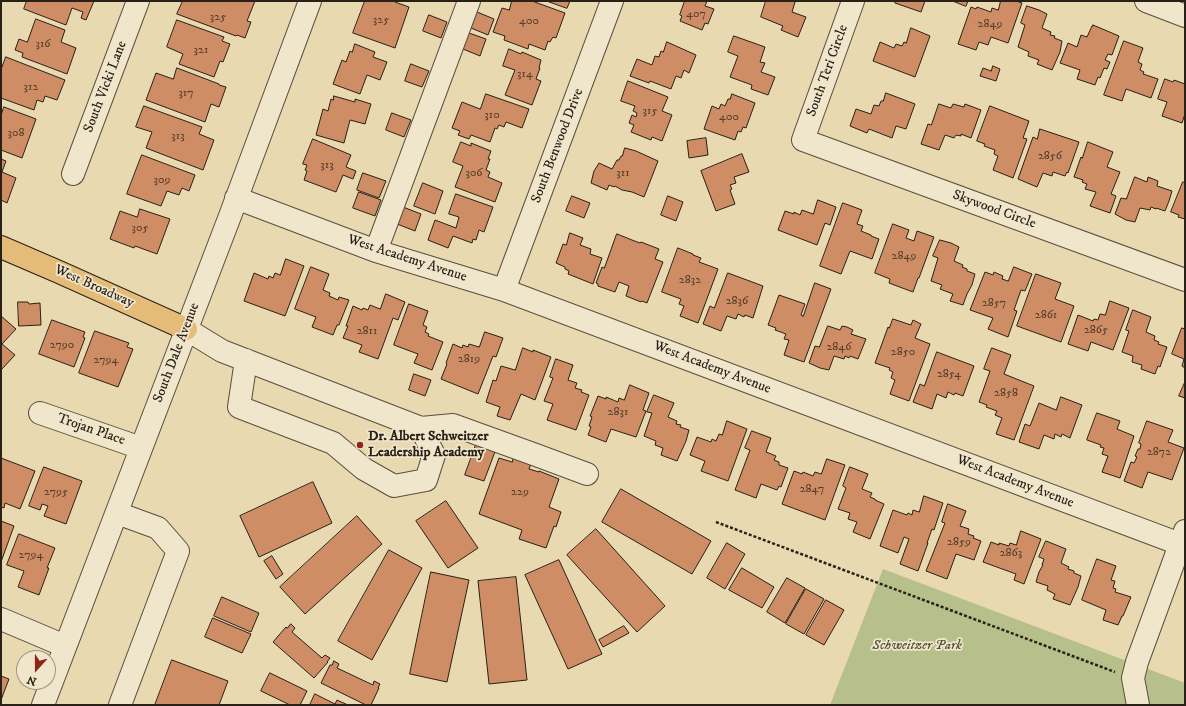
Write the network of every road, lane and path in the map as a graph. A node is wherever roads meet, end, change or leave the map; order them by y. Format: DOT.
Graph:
graph roads {
  1 [pos="138,1"];
  2 [pos="310,1"];
  3 [pos="468,1"];
  4 [pos="612,1"];
  5 [pos="852,1"];
  6 [pos="1146,1"];
  7 [pos="1185,16"];
  8 [pos="803,140"];
  9 [pos="73,174"];
  10 [pos="236,198"];
  11 [pos="1,247"];
  12 [pos="376,251"];
  13 [pos="1185,280"];
  14 [pos="504,290"];
  15 [pos="186,329"];
  16 [pos="246,360"];
  17 [pos="40,413"];
  18 [pos="421,428"];
  19 [pos="141,448"];
  20 [pos="587,474"];
  21 [pos="117,512"];
  22 [pos="716,522"];
  23 [pos="1183,541"];
  24 [pos="1,619"];
  25 [pos="66,646"];
  26 [pos="1135,670"];
  27 [pos="43,705"];
  28 [pos="120,705"];
  29 [pos="1138,705"];
  1 -- 9 [label="street, South Vicki Lane"];
  2 -- 10 [label="street, South Dale Avenue"];
  3 -- 12 [label="street"];
  4 -- 14 [label="street, South Benwood Drive"];
  5 -- 8 [label="street, South Teri Circle"];
  6 -- 7 [label="street"];
  8 -- 13 [label="street, Skywood Circle"];
  10 -- 12 [label="street, West Academy Avenue"];
  10 -- 15 [label="street, South Dale Avenue"];
  11 -- 15 [label="main road, West Broadway"];
  12 -- 14 [label="street, West Academy Avenue"];
  14 -- 23 [label="street, West Academy Avenue"];
  15 -- 16 [label="street"];
  15 -- 19 [label="street, South Dale Avenue"];
  16 -- 18 [label="street"];
  16 -- 18 [label="street"];
  17 -- 19 [label="street, Trojan Place"];
  18 -- 20 [label="street"];
  19 -- 21 [label="street, South Dale Avenue"];
  21 -- 25 [label="street, South Dale Avenue"];
  21 -- 28 [label="street"];
  22 -- 26 [label="path"];
  23 -- 26 [label="street"];
  24 -- 25 [label="street"];
  25 -- 27 [label="street, South Dale Avenue"];
  26 -- 29 [label="street"];
}
